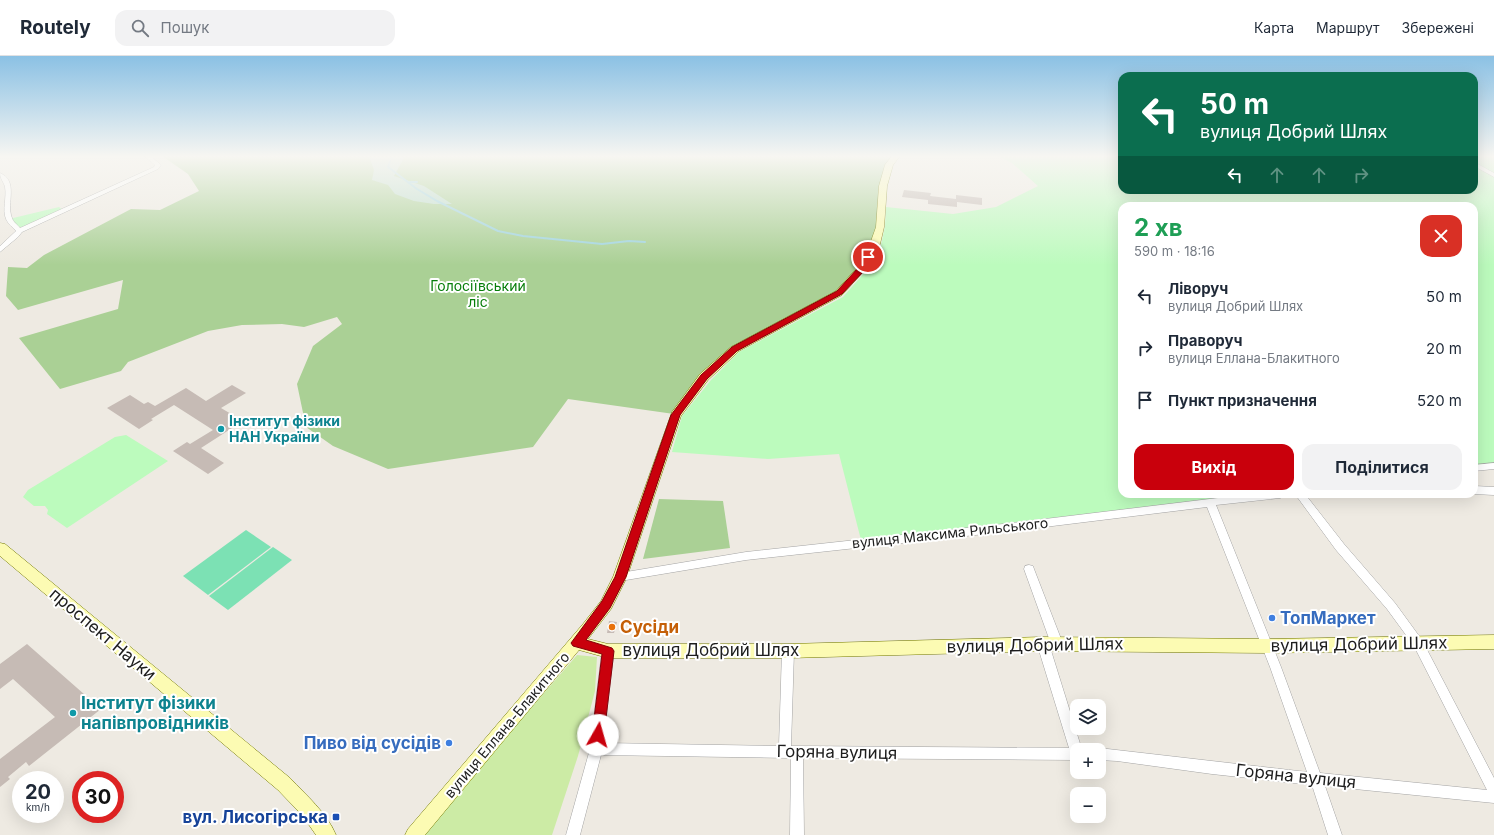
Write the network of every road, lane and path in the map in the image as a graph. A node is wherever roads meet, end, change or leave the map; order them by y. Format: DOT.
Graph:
graph roads {
  1 [pos="8,192"];
  2 [pos="103,192"];
  3 [pos="883,192"];
  4 [pos="19,231"];
  5 [pos="0,250"];
  6 [pos="1494,466"];
  7 [pos="1478,468"];
  8 [pos="1478,490"];
  9 [pos="1494,490"];
  10 [pos="1245,498"];
  11 [pos="1303,498"];
  12 [pos="1210,502"];
  13 [pos="0,548"];
  14 [pos="1029,569"];
  15 [pos="620,577"];
  16 [pos="1418,642"];
  17 [pos="1494,642"];
  18 [pos="577,643"];
  19 [pos="1050,644"];
  20 [pos="1268,646"];
  21 [pos="608,651"];
  22 [pos="788,651"];
  23 [pos="1074,743"];
  24 [pos="596,749"];
  25 [pos="791,752"];
  26 [pos="1070,754"];
  27 [pos="1106,754"];
  28 [pos="1316,778"];
  29 [pos="1494,791"];
  30 [pos="1494,797"];
  31 [pos="327,835"];
  32 [pos="414,835"];
  33 [pos="573,835"];
  34 [pos="797,835"];
  35 [pos="1335,835"];
  1 -- 4 [label="street"];
  2 -- 4 [label="street"];
  3 -- 15 [label="street, вулиця Еллана-Блакитного"];
  4 -- 5 [label="street"];
  6 -- 7 [label="street"];
  8 -- 9 [label="street"];
  10 -- 12 [label="street, вулиця Максима Рильського"];
  11 -- 16 [label="street"];
  12 -- 15 [label="street, вулиця Максима Рильського"];
  12 -- 20 [label="street"];
  13 -- 31 [label="street, проспект Науки"];
  14 -- 19 [label="street"];
  15 -- 18 [label="street, вулиця Еллана-Блакитного"];
  16 -- 17 [label="street, вулиця Добрий Шлях"];
  16 -- 20 [label="street, вулиця Добрий Шлях"];
  16 -- 29 [label="street"];
  18 -- 21 [label="street, вулиця Добрий Шлях"];
  18 -- 32 [label="street, вулиця Еллана-Блакитного"];
  19 -- 20 [label="street, вулиця Добрий Шлях"];
  19 -- 22 [label="street, вулиця Добрий Шлях"];
  19 -- 23 [label="street"];
  20 -- 28 [label="street"];
  21 -- 22 [label="street, вулиця Добрий Шлях"];
  21 -- 24 [label="street"];
  22 -- 25 [label="street"];
  24 -- 25 [label="street, Горяна вулиця"];
  24 -- 33 [label="street"];
  25 -- 26 [label="street, Горяна вулиця"];
  25 -- 34 [label="street"];
  27 -- 28 [label="street, Горяна вулиця"];
  28 -- 30 [label="street, Горяна вулиця"];
  28 -- 35 [label="street"];
}
